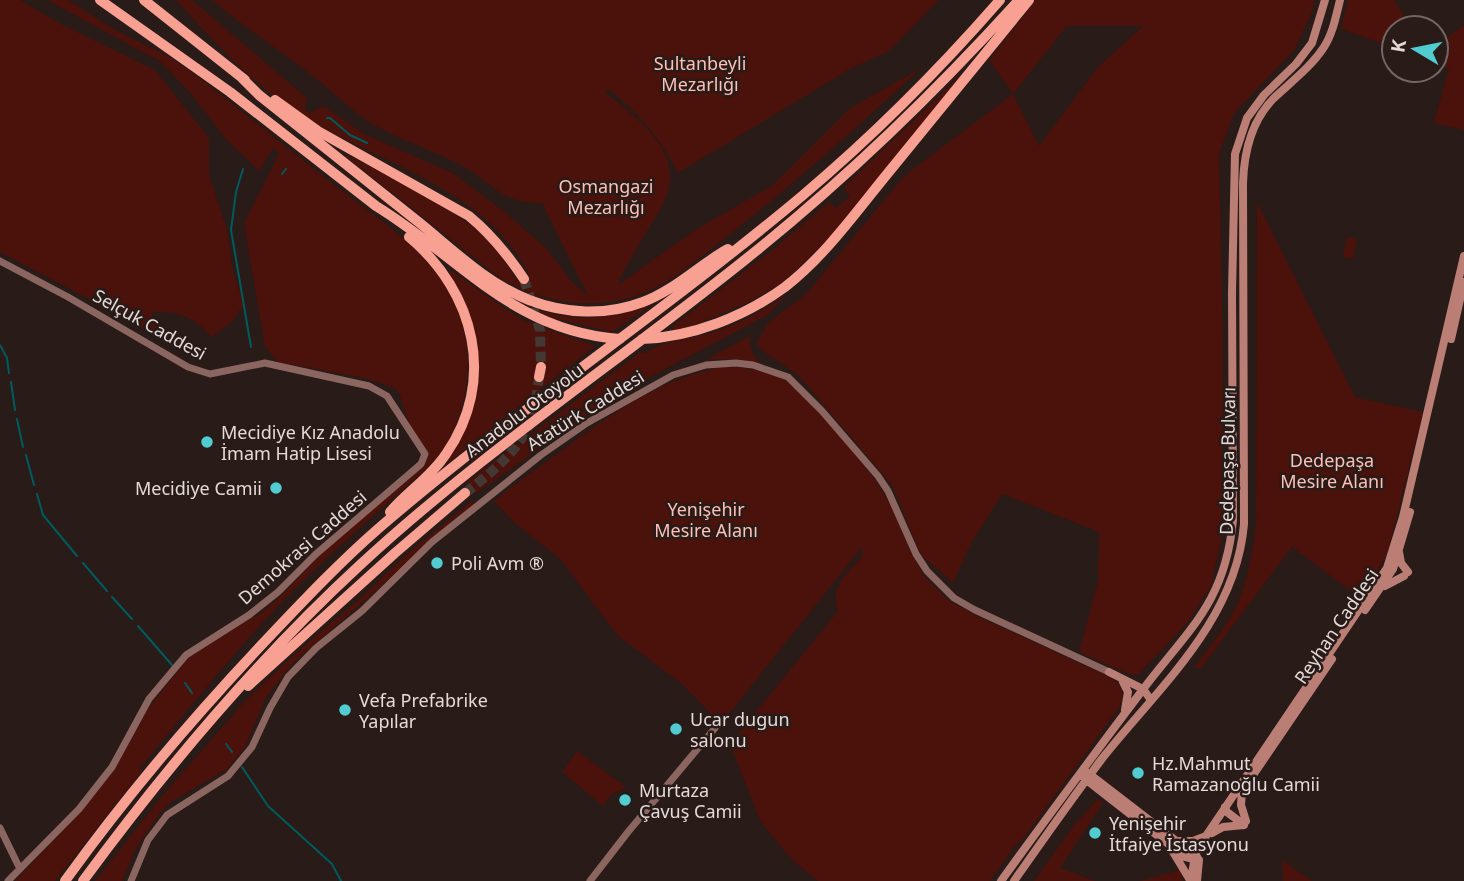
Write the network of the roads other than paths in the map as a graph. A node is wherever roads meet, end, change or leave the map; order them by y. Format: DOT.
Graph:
graph roads {
  1 [pos="100,0"];
  2 [pos="144,0"];
  3 [pos="1000,0"];
  4 [pos="1018,0"];
  5 [pos="1029,0"];
  6 [pos="1325,0"];
  7 [pos="1340,0"];
  8 [pos="242,78"];
  9 [pos="376,206"];
  10 [pos="753,236"];
  11 [pos="1464,256"];
  12 [pos="0,261"];
  13 [pos="524,279"];
  14 [pos="1464,282"];
  15 [pos="425,454"];
  16 [pos="466,494"];
  17 [pos="377,530"];
  18 [pos="1399,551"];
  19 [pos="1390,570"];
  20 [pos="1406,574"];
  21 [pos="1379,591"];
  22 [pos="1109,672"];
  23 [pos="1154,675"];
  24 [pos="1125,681"];
  25 [pos="1141,692"];
  26 [pos="1151,700"];
  27 [pos="220,709"];
  28 [pos="1123,716"];
  29 [pos="715,729"];
  30 [pos="1101,761"];
  31 [pos="1081,771"];
  32 [pos="1088,778"];
  33 [pos="1102,789"];
  34 [pos="1242,791"];
  35 [pos="1070,802"];
  36 [pos="1227,809"];
  37 [pos="1245,823"];
  38 [pos="0,828"];
  39 [pos="1209,834"];
  40 [pos="1175,840"];
  41 [pos="1164,842"];
  42 [pos="1196,859"];
  43 [pos="20,869"];
  44 [pos="8,881"];
  45 [pos="65,881"];
  46 [pos="83,881"];
  47 [pos="131,881"];
  48 [pos="590,881"];
  49 [pos="1001,881"];
  50 [pos="1014,881"];
  51 [pos="1191,881"];
  52 [pos="1197,881"];
  1 -- 9 [label="highway"];
  2 -- 8 [label="highway"];
  3 -- 10 [label="highway, Anadolu Otoyolu"];
  4 -- 27 [label="highway, Anadolu Otoyolu"];
  5 -- 9 [label="highway"];
  6 -- 23 [label="main road, Dedepaşa Bulvarı"];
  7 -- 26 [label="main road, Dedepaşa Bulvarı"];
  8 -- 10 [label="highway"];
  8 -- 13 [label="highway"];
  9 -- 17 [label="highway"];
  10 -- 17 [label="highway, Anadolu Otoyolu"];
  11 -- 19 [label="main road, Reyhan Caddesi"];
  12 -- 15 [label="street, Selçuk Caddesi"];
  14 -- 18 [label="main road, Reyhan Caddesi"];
  15 -- 43 [label="street, Demokrasi Caddesi"];
  16 -- 27 [label="highway"];
  17 -- 45 [label="highway, Anadolu Otoyolu"];
  18 -- 19 [label="main road, Reyhan Caddesi"];
  18 -- 20 [label="main road"];
  19 -- 20 [label="main road"];
  19 -- 21 [label="main road, Reyhan Caddesi"];
  19 -- 36 [label="main road"];
  20 -- 21 [label="main road"];
  21 -- 34 [label="main road, Reyhan Caddesi"];
  22 -- 24 [label="main road"];
  22 -- 47 [label="street, Atatürk Caddesi"];
  23 -- 24 [label="main road"];
  23 -- 25 [label="main road, Dedepaşa Bulvarı"];
  24 -- 25 [label="main road"];
  24 -- 28 [label="main road"];
  25 -- 26 [label="main road"];
  25 -- 28 [label="main road, Dedepaşa Bulvarı"];
  26 -- 30 [label="main road, Dedepaşa Bulvarı"];
  27 -- 46 [label="highway, Anadolu Otoyolu"];
  28 -- 31 [label="main road, Dedepaşa Bulvarı"];
  29 -- 48 [label="street"];
  30 -- 32 [label="main road, Dedepaşa Bulvarı"];
  30 -- 33 [label="main road"];
  31 -- 32 [label="main road"];
  31 -- 49 [label="main road, Dedepaşa Bulvarı"];
  32 -- 33 [label="main road"];
  32 -- 35 [label="main road, Dedepaşa Bulvarı"];
  33 -- 35 [label="main road"];
  33 -- 40 [label="main road"];
  33 -- 41 [label="main road"];
  34 -- 36 [label="main road, Reyhan Caddesi"];
  34 -- 37 [label="main road"];
  35 -- 50 [label="main road, Dedepaşa Bulvarı"];
  36 -- 37 [label="main road"];
  36 -- 39 [label="main road"];
  37 -- 39 [label="main road"];
  38 -- 43 [label="street"];
  39 -- 40 [label="main road"];
  39 -- 42 [label="main road"];
  40 -- 42 [label="main road"];
  41 -- 42 [label="main road"];
  41 -- 51 [label="main road"];
  42 -- 51 [label="main road"];
  42 -- 52 [label="main road"];
  43 -- 44 [label="street, Demokrasi Caddesi"];
}
